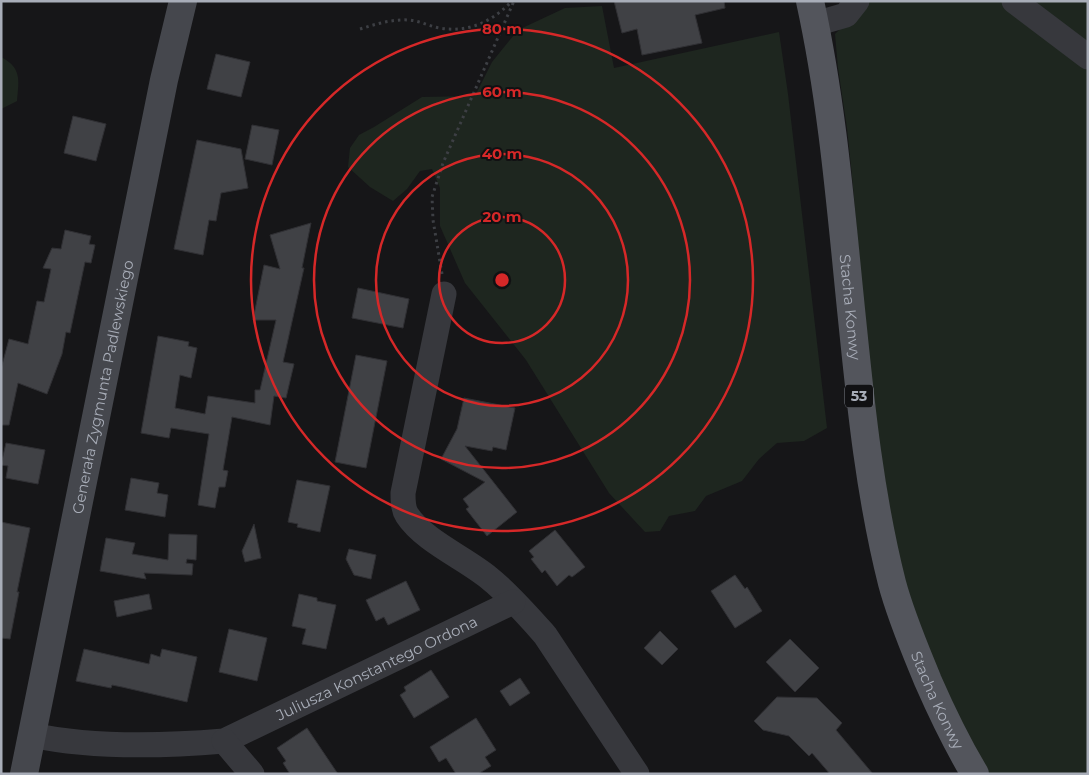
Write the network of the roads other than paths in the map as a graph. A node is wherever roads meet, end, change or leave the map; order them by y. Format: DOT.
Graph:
graph roads {
  1 [pos="182,1"];
  2 [pos="857,1"];
  3 [pos="1014,1"];
  4 [pos="812,13"];
  5 [pos="1088,57"];
  6 [pos="444,294"];
  7 [pos="513,602"];
  8 [pos="32,735"];
  9 [pos="224,741"];
  10 [pos="24,774"];
  11 [pos="252,774"];
  12 [pos="638,774"];
  13 [pos="975,774"];
  1 -- 8 [label="street, Generała Zygmunta Padlewskiego"];
  2 -- 4 [label="street"];
  3 -- 5 [label="street"];
  4 -- 13 [label="main road, Stacha Konwy / 53"];
  6 -- 7 [label="street"];
  7 -- 9 [label="street, Juliusza Konstantego Ordona"];
  7 -- 12 [label="street"];
  8 -- 9 [label="street, Juliusza Konstantego Ordona"];
  8 -- 10 [label="street, Generała Zygmunta Padlewskiego"];
  9 -- 11 [label="street"];
}
